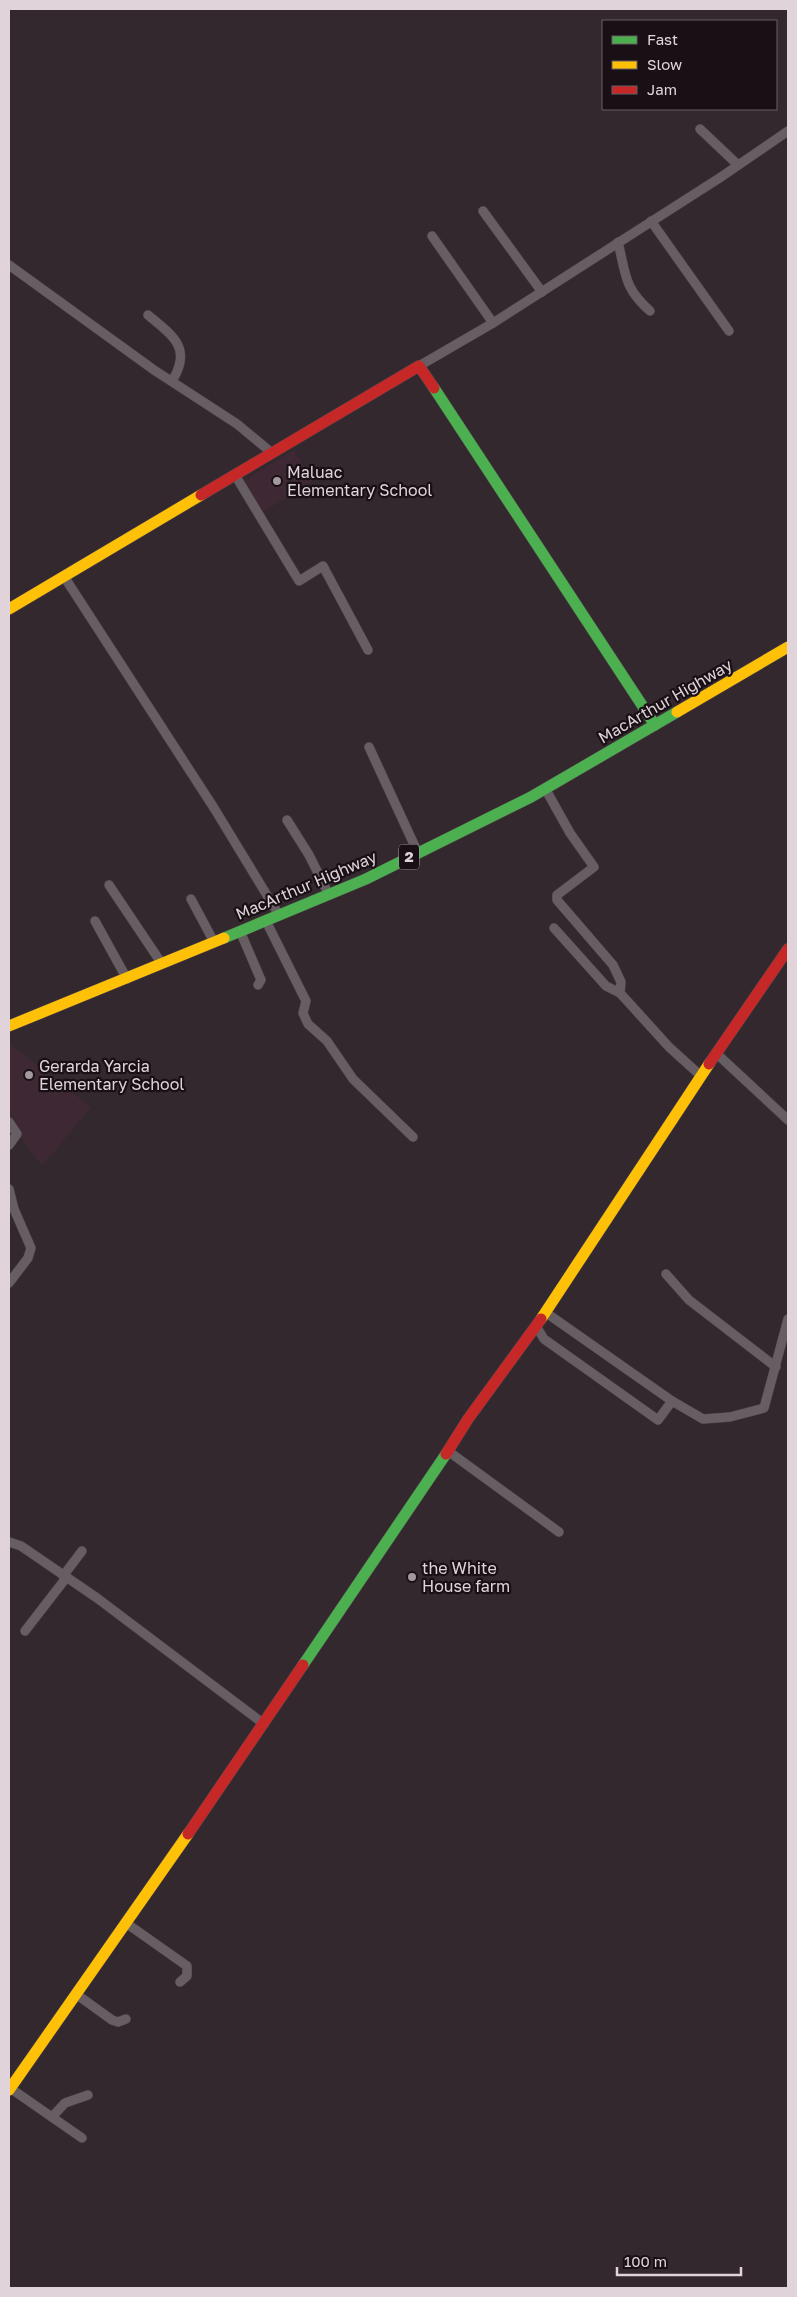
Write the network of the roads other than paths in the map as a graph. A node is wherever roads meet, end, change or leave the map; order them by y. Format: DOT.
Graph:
graph roads {
  1 [pos="700,128"];
  2 [pos="788,131"];
  3 [pos="738,165"];
  4 [pos="483,211"];
  5 [pos="651,221"];
  6 [pos="432,236"];
  7 [pos="618,242"];
  8 [pos="9,265"];
  9 [pos="542,292"];
  10 [pos="650,311"];
  11 [pos="148,315"];
  12 [pos="493,323"];
  13 [pos="729,331"];
  14 [pos="419,366"];
  15 [pos="172,382"];
  16 [pos="272,453"];
  17 [pos="234,475"];
  18 [pos="65,578"];
  19 [pos="9,609"];
  20 [pos="788,647"];
  21 [pos="368,650"];
  22 [pos="655,726"];
  23 [pos="369,747"];
  24 [pos="546,790"];
  25 [pos="287,820"];
  26 [pos="418,853"];
  27 [pos="109,885"];
  28 [pos="328,893"];
  29 [pos="191,899"];
  30 [pos="279,915"];
  31 [pos="266,920"];
  32 [pos="95,921"];
  33 [pos="554,928"];
  34 [pos="240,931"];
  35 [pos="214,942"];
  36 [pos="788,948"];
  37 [pos="162,964"];
  38 [pos="127,979"];
  39 [pos="258,985"];
  40 [pos="620,993"];
  41 [pos="9,1026"];
  42 [pos="717,1054"];
  43 [pos="701,1076"];
  44 [pos="788,1120"];
  45 [pos="9,1122"];
  46 [pos="413,1137"];
  47 [pos="9,1145"];
  48 [pos="9,1189"];
  49 [pos="666,1274"];
  50 [pos="9,1283"];
  51 [pos="545,1312"];
  52 [pos="788,1319"];
  53 [pos="536,1326"];
  54 [pos="776,1367"];
  55 [pos="672,1401"];
  56 [pos="448,1451"];
  57 [pos="559,1532"];
  58 [pos="9,1542"];
  59 [pos="82,1551"];
  60 [pos="65,1577"];
  61 [pos="25,1631"];
  62 [pos="264,1724"];
  63 [pos="126,1923"];
  64 [pos="180,1982"];
  65 [pos="76,1994"];
  66 [pos="126,2019"];
  67 [pos="10,2089"];
  68 [pos="88,2095"];
  69 [pos="52,2117"];
  70 [pos="82,2138"];
  1 -- 3 [label="street"];
  2 -- 3 [label="street"];
  3 -- 5 [label="street"];
  4 -- 9 [label="street"];
  5 -- 7 [label="street"];
  5 -- 13 [label="street"];
  6 -- 12 [label="street"];
  7 -- 9 [label="street"];
  7 -- 10 [label="street"];
  8 -- 15 [label="street"];
  9 -- 12 [label="street"];
  11 -- 15 [label="street"];
  12 -- 14 [label="street"];
  14 -- 16 [label="main road"];
  14 -- 22 [label="main road"];
  15 -- 16 [label="street"];
  16 -- 17 [label="main road"];
  17 -- 18 [label="main road"];
  17 -- 21 [label="street"];
  18 -- 19 [label="main road"];
  18 -- 30 [label="street"];
  20 -- 22 [label="main road, MacArthur Highway / 2"];
  22 -- 24 [label="main road, MacArthur Highway / 2"];
  23 -- 26 [label="street"];
  24 -- 26 [label="main road, MacArthur Highway / 2"];
  24 -- 40 [label="street"];
  25 -- 28 [label="street"];
  26 -- 28 [label="main road, MacArthur Highway / 2"];
  27 -- 37 [label="street"];
  28 -- 30 [label="main road, MacArthur Highway / 2"];
  29 -- 35 [label="street"];
  30 -- 31 [label="main road, MacArthur Highway / 2"];
  31 -- 34 [label="main road, MacArthur Highway / 2"];
  31 -- 46 [label="street"];
  32 -- 38 [label="street"];
  33 -- 40 [label="street"];
  34 -- 35 [label="main road, MacArthur Highway / 2"];
  34 -- 39 [label="street"];
  35 -- 37 [label="main road, MacArthur Highway / 2"];
  36 -- 42 [label="main road"];
  37 -- 38 [label="main road, MacArthur Highway / 2"];
  38 -- 41 [label="main road, MacArthur Highway / 2"];
  40 -- 43 [label="street"];
  42 -- 43 [label="main road"];
  42 -- 44 [label="street"];
  43 -- 51 [label="main road"];
  45 -- 47 [label="street"];
  48 -- 50 [label="street"];
  49 -- 54 [label="street"];
  51 -- 53 [label="main road"];
  51 -- 55 [label="street"];
  52 -- 54 [label="street"];
  53 -- 55 [label="street"];
  53 -- 56 [label="main road"];
  54 -- 55 [label="street"];
  56 -- 57 [label="street"];
  56 -- 62 [label="main road"];
  58 -- 60 [label="street"];
  59 -- 60 [label="street"];
  60 -- 61 [label="street"];
  60 -- 62 [label="street"];
  62 -- 63 [label="main road"];
  63 -- 64 [label="street"];
  63 -- 65 [label="main road"];
  65 -- 66 [label="street"];
  65 -- 67 [label="main road"];
  67 -- 69 [label="street"];
  68 -- 69 [label="street"];
  69 -- 70 [label="street"];
}
